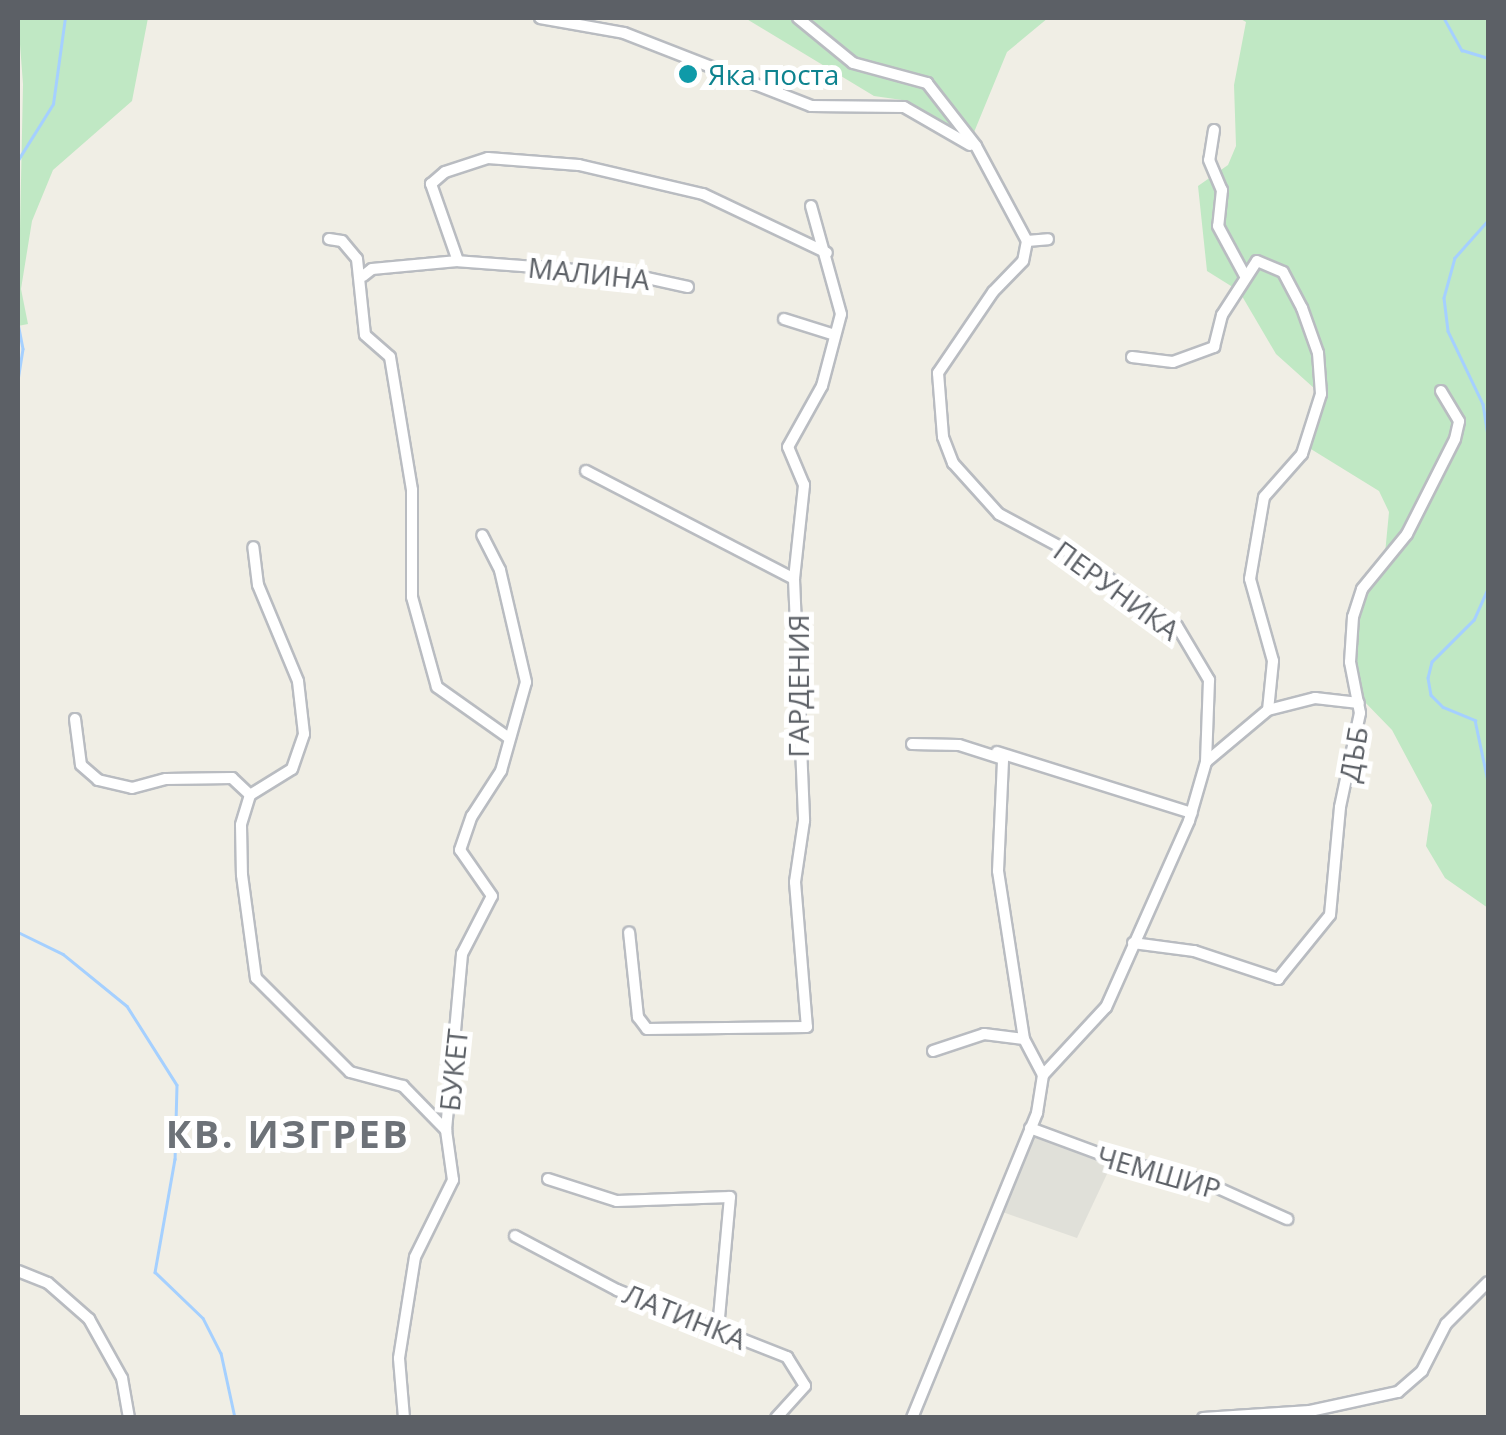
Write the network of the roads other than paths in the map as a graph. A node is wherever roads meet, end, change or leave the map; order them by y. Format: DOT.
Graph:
graph roads {
  1 [pos="540,18"];
  2 [pos="798,18"];
  3 [pos="1214,130"];
  4 [pos="976,146"];
  5 [pos="811,206"];
  6 [pos="330,239"];
  7 [pos="1048,239"];
  8 [pos="1027,241"];
  9 [pos="827,253"];
  10 [pos="458,261"];
  11 [pos="363,276"];
  12 [pos="1246,276"];
  13 [pos="688,287"];
  14 [pos="784,319"];
  15 [pos="832,334"];
  16 [pos="1132,357"];
  17 [pos="1441,392"];
  18 [pos="586,471"];
  19 [pos="482,535"];
  20 [pos="253,548"];
  21 [pos="794,580"];
  22 [pos="1358,703"];
  23 [pos="1268,710"];
  24 [pos="74,718"];
  25 [pos="509,738"];
  26 [pos="912,744"];
  27 [pos="996,752"];
  28 [pos="1206,762"];
  29 [pos="250,795"];
  30 [pos="1192,813"];
  31 [pos="629,932"];
  32 [pos="1133,943"];
  33 [pos="1024,1039"];
  34 [pos="932,1051"];
  35 [pos="1043,1075"];
  36 [pos="1030,1128"];
  37 [pos="446,1130"];
  38 [pos="548,1178"];
  39 [pos="1287,1218"];
  40 [pos="515,1236"];
  41 [pos="18,1272"];
  42 [pos="1488,1282"];
  43 [pos="718,1330"];
  44 [pos="129,1418"];
  45 [pos="404,1418"];
  46 [pos="776,1418"];
  47 [pos="912,1418"];
  48 [pos="1203,1418"];
  1 -- 4 [label="street"];
  2 -- 4 [label="street"];
  3 -- 12 [label="street"];
  4 -- 8 [label="street"];
  5 -- 9 [label="street"];
  6 -- 11 [label="street"];
  7 -- 8 [label="street"];
  8 -- 28 [label="street, ПЕРУНИКА"];
  9 -- 10 [label="street"];
  9 -- 15 [label="street"];
  10 -- 11 [label="street"];
  10 -- 13 [label="street, МАЛИНА"];
  11 -- 25 [label="street"];
  12 -- 16 [label="street"];
  12 -- 23 [label="street"];
  14 -- 15 [label="street"];
  15 -- 21 [label="street"];
  17 -- 22 [label="street, ДЪБ"];
  18 -- 21 [label="street, ГАРДЕНИЯ"];
  19 -- 25 [label="street"];
  20 -- 29 [label="street"];
  21 -- 31 [label="street, ГАРДЕНИЯ"];
  22 -- 23 [label="street"];
  22 -- 32 [label="street, ДЪБ"];
  23 -- 28 [label="street"];
  24 -- 29 [label="street"];
  25 -- 37 [label="street, БУКЕТ"];
  26 -- 27 [label="street"];
  27 -- 30 [label="street"];
  27 -- 33 [label="street"];
  28 -- 30 [label="street, ПЕРУНИКА"];
  29 -- 37 [label="street"];
  30 -- 32 [label="street, ПЕРУНИКА"];
  32 -- 35 [label="street, ПЕРУНИКА"];
  33 -- 34 [label="street"];
  33 -- 35 [label="street"];
  35 -- 36 [label="street"];
  36 -- 39 [label="street, ЧЕМШИР"];
  36 -- 47 [label="street"];
  37 -- 45 [label="street, БУКЕТ"];
  38 -- 43 [label="street"];
  40 -- 43 [label="street, ЛАТИНКА"];
  41 -- 44 [label="street"];
  42 -- 48 [label="street"];
  43 -- 46 [label="street, ЛАТИНКА"];
}
